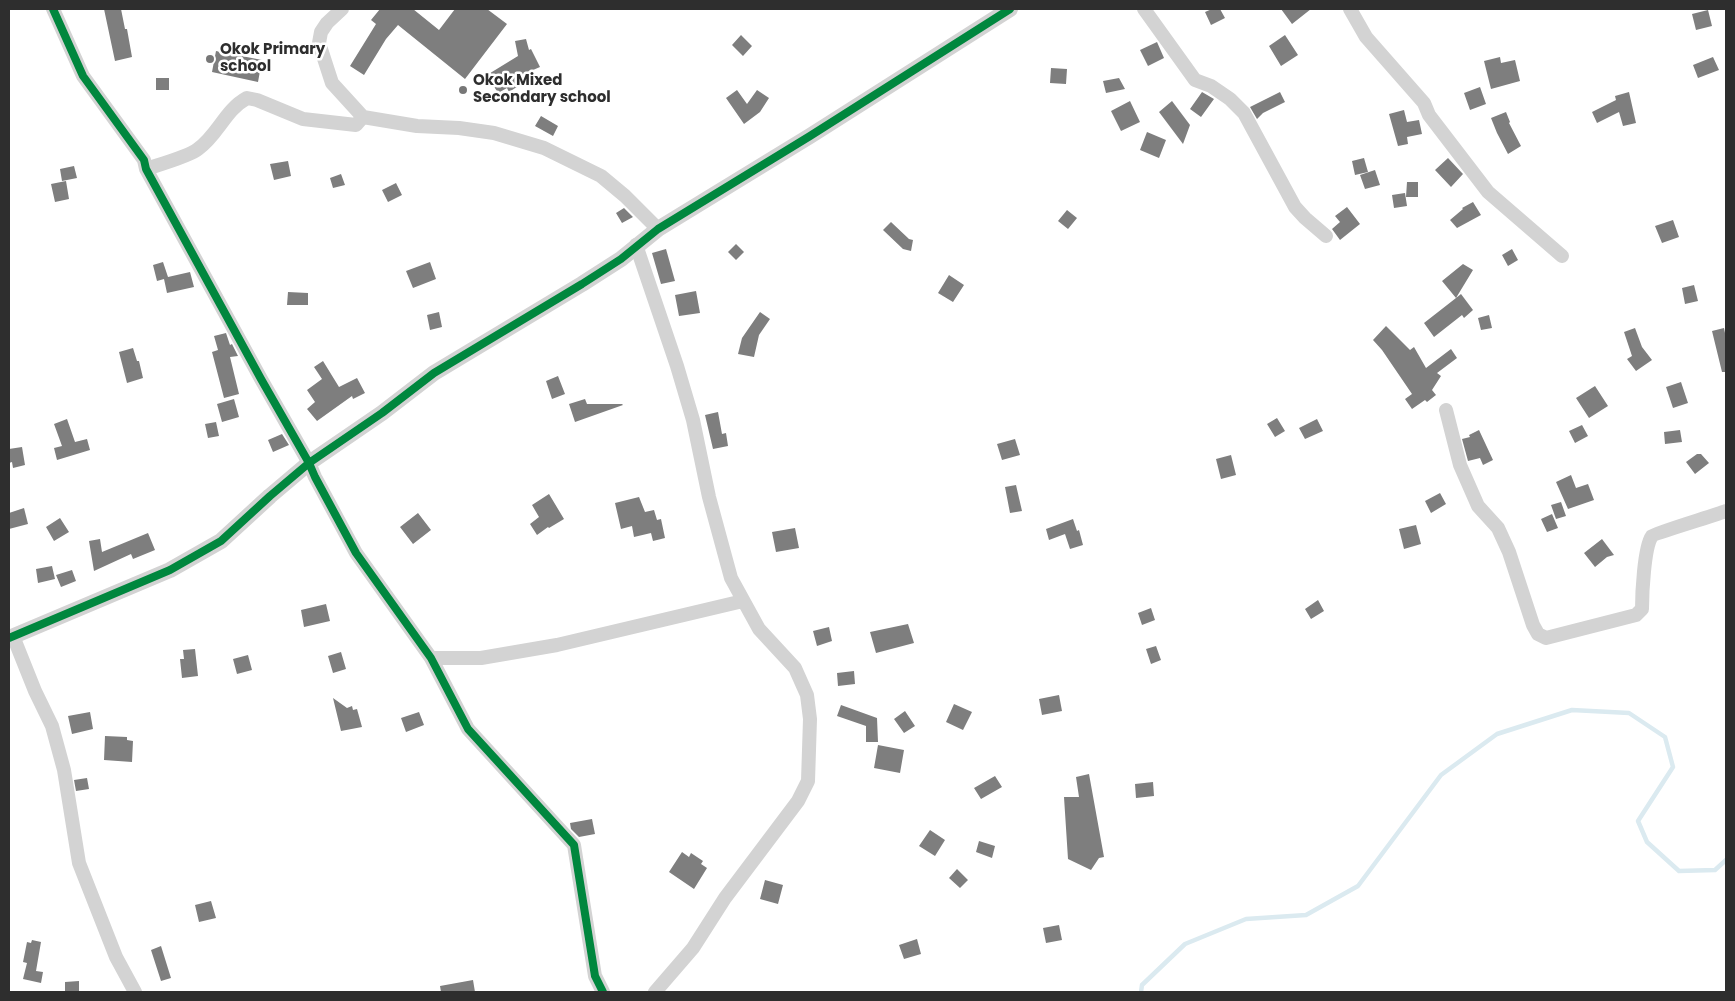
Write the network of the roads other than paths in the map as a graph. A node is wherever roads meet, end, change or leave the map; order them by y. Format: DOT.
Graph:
graph roads {
  1 [pos="53,9"];
  2 [pos="342,9"];
  3 [pos="1010,9"];
  4 [pos="1144,9"];
  5 [pos="1350,9"];
  6 [pos="363,117"];
  7 [pos="146,169"];
  8 [pos="658,229"];
  9 [pos="1326,236"];
  10 [pos="636,246"];
  11 [pos="1562,256"];
  12 [pos="1446,410"];
  13 [pos="309,463"];
  14 [pos="1726,511"];
  15 [pos="744,601"];
  16 [pos="11,637"];
  17 [pos="431,658"];
  18 [pos="135,992"];
  19 [pos="602,992"];
  20 [pos="655,992"];
  1 -- 7 [label="street"];
  2 -- 6 [label="street"];
  3 -- 8 [label="street"];
  4 -- 9 [label="street"];
  5 -- 11 [label="street"];
  6 -- 7 [label="street"];
  6 -- 8 [label="street"];
  7 -- 13 [label="street"];
  8 -- 10 [label="street"];
  10 -- 13 [label="street"];
  10 -- 15 [label="street"];
  12 -- 14 [label="street"];
  13 -- 16 [label="street"];
  13 -- 17 [label="street"];
  15 -- 17 [label="street"];
  15 -- 20 [label="street"];
  16 -- 18 [label="street"];
  17 -- 19 [label="street"];
}
